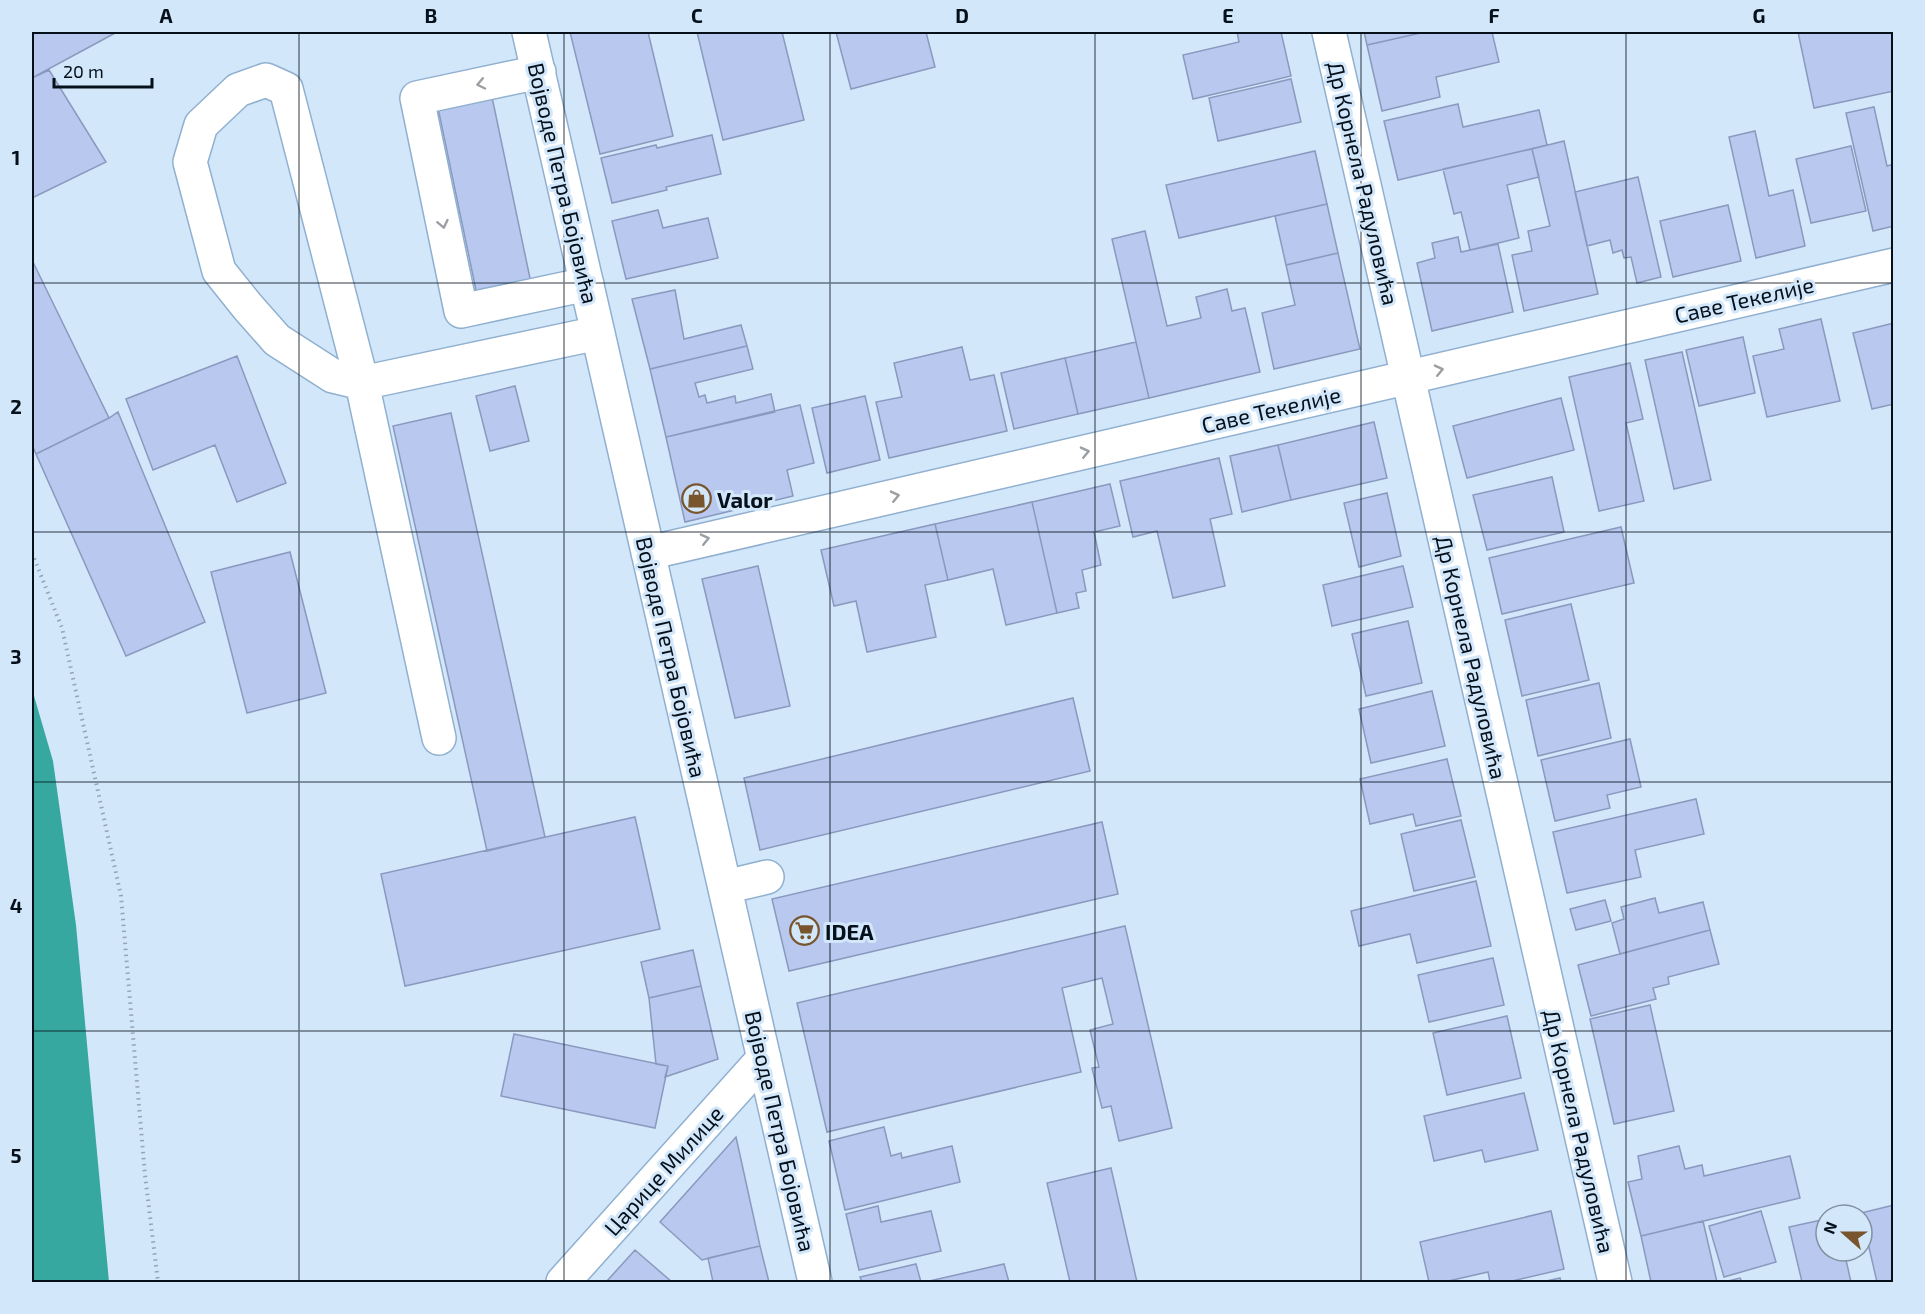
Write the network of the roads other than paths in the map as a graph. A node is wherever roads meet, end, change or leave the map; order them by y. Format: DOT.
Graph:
graph roads {
  1 [pos="530,32"];
  2 [pos="1329,32"];
  3 [pos="539,72"];
  4 [pos="1893,265"];
  5 [pos="587,284"];
  6 [pos="598,333"];
  7 [pos="1408,377"];
  8 [pos="362,383"];
  9 [pos="648,553"];
  10 [pos="439,738"];
  11 [pos="767,877"];
  12 [pos="725,887"];
  13 [pos="764,1058"];
  14 [pos="563,1282"];
  15 [pos="815,1282"];
  16 [pos="1615,1282"];
  1 -- 3 [label="street, Војводе Петра Бојовића"];
  2 -- 7 [label="street, Др Корнела Радуловића"];
  3 -- 5 [label="street, Војводе Петра Бојовића"];
  3 -- 5 [label="street, one-way"];
  7 -- 4 [label="street, Саве Текелије, one-way"];
  5 -- 6 [label="street, Војводе Петра Бојовића"];
  6 -- 8 [label="street"];
  6 -- 9 [label="street, Војводе Петра Бојовића"];
  9 -- 7 [label="street, Саве Текелије, one-way"];
  7 -- 16 [label="street, Др Корнела Радуловића"];
  8 -- 8 [label="street"];
  8 -- 10 [label="street"];
  9 -- 12 [label="street, Војводе Петра Бојовића"];
  11 -- 12 [label="street"];
  12 -- 13 [label="street, Војводе Петра Бојовића"];
  13 -- 14 [label="street, Царице Милице"];
  13 -- 15 [label="street, Војводе Петра Бојовића"];
}
